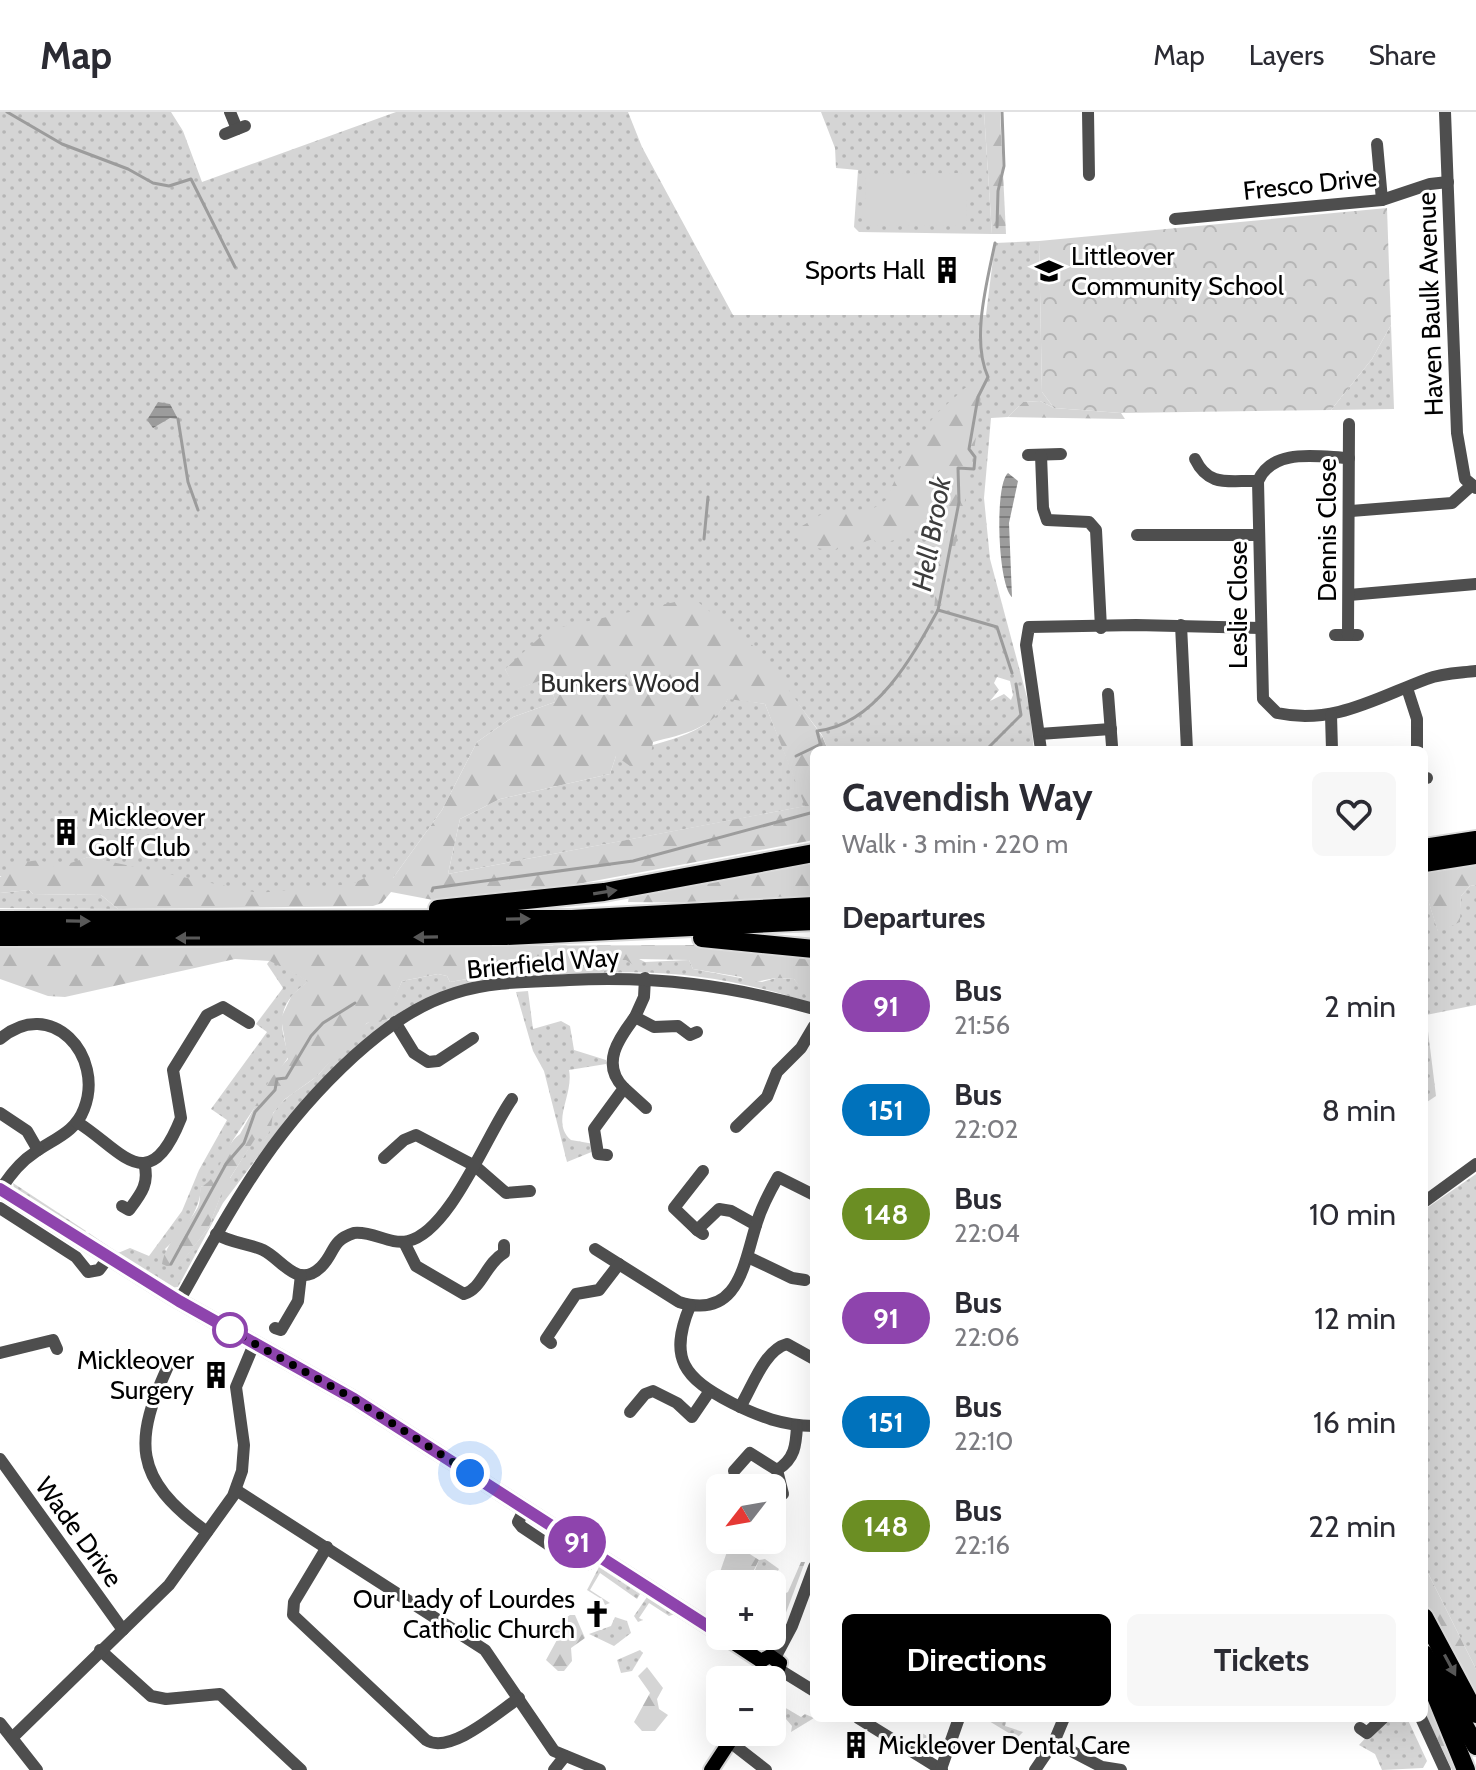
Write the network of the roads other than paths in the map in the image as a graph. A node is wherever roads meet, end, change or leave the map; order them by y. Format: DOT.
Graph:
graph roads {
  1 [pos="230,112"];
  2 [pos="1088,112"];
  3 [pos="1445,112"];
  4 [pos="236,129"];
  5 [pos="1377,144"];
  6 [pos="1089,175"];
  7 [pos="1448,182"];
  8 [pos="1382,200"];
  9 [pos="1175,219"];
  10 [pos="1349,424"];
  11 [pos="1061,454"];
  12 [pos="1349,458"];
  13 [pos="1195,459"];
  14 [pos="1258,481"];
  15 [pos="1474,486"];
  16 [pos="1351,511"];
  17 [pos="1259,535"];
  18 [pos="1146,538"];
  19 [pos="1476,584"];
  20 [pos="1349,595"];
  21 [pos="1181,625"];
  22 [pos="1101,628"];
  23 [pos="1260,628"];
  24 [pos="1347,635"];
  25 [pos="1476,671"];
  26 [pos="1407,688"];
  27 [pos="1108,694"];
  28 [pos="1331,715"];
  29 [pos="1111,729"];
  30 [pos="1039,734"];
  31 [pos="1040,746"];
  32 [pos="1112,746"];
  33 [pos="1187,746"];
  34 [pos="1332,746"];
  35 [pos="1417,746"];
  36 [pos="1476,840"];
  37 [pos="1428,847"];
  38 [pos="810,854"];
  39 [pos="1476,855"];
  40 [pos="1428,862"];
  41 [pos="810,906"];
  42 [pos="0,920"];
  43 [pos="356,920"];
  44 [pos="810,921"];
  45 [pos="588,934"];
  46 [pos="0,937"];
  47 [pos="810,949"];
  48 [pos="645,978"];
  49 [pos="810,1008"];
  50 [pos="635,1017"];
  51 [pos="395,1022"];
  52 [pos="249,1023"];
  53 [pos="697,1032"];
  54 [pos="810,1033"];
  55 [pos="473,1037"];
  56 [pos="0,1039"];
  57 [pos="624,1088"];
  58 [pos="505,1103"];
  59 [pos="646,1108"];
  60 [pos="0,1113"];
  61 [pos="77,1122"];
  62 [pos="736,1127"];
  63 [pos="38,1150"];
  64 [pos="607,1155"];
  65 [pos="384,1158"];
  66 [pos="144,1163"];
  67 [pos="1476,1164"];
  68 [pos="475,1166"];
  69 [pos="703,1171"];
  70 [pos="1,1189"];
  71 [pos="810,1189"];
  72 [pos="530,1191"];
  73 [pos="1428,1199"];
  74 [pos="122,1206"];
  75 [pos="0,1208"];
  76 [pos="756,1225"];
  77 [pos="216,1234"];
  78 [pos="404,1242"];
  79 [pos="504,1245"];
  80 [pos="602,1250"];
  81 [pos="108,1258"];
  82 [pos="750,1258"];
  83 [pos="619,1264"];
  84 [pos="301,1275"];
  85 [pos="805,1280"];
  86 [pos="179,1301"];
  87 [pos="690,1306"];
  88 [pos="275,1328"];
  89 [pos="58,1340"];
  90 [pos="551,1343"];
  91 [pos="254,1344"];
  92 [pos="0,1353"];
  93 [pos="810,1357"];
  94 [pos="170,1362"];
  95 [pos="709,1392"];
  96 [pos="740,1407"];
  97 [pos="630,1412"];
  98 [pos="797,1426"];
  99 [pos="810,1426"];
  100 [pos="0,1459"];
  101 [pos="777,1470"];
  102 [pos="734,1471"];
  103 [pos="778,1474"];
  104 [pos="236,1490"];
  105 [pos="207,1532"];
  106 [pos="327,1547"];
  107 [pos="810,1578"];
  108 [pos="1428,1624"];
  109 [pos="706,1625"];
  110 [pos="123,1630"];
  111 [pos="100,1650"];
  112 [pos="743,1650"];
  113 [pos="1428,1661"];
  114 [pos="765,1666"];
  115 [pos="771,1666"];
  116 [pos="786,1677"];
  117 [pos="1428,1677"];
  118 [pos="810,1689"];
  119 [pos="519,1698"];
  120 [pos="1476,1714"];
  121 [pos="864,1722"];
  122 [pos="958,1722"];
  123 [pos="1062,1722"];
  124 [pos="1379,1722"];
  125 [pos="1422,1722"];
  126 [pos="0,1723"];
  127 [pos="1360,1728"];
  128 [pos="12,1738"];
  129 [pos="1054,1742"];
  130 [pos="727,1746"];
  131 [pos="742,1746"];
  132 [pos="1476,1746"];
  133 [pos="565,1756"];
  134 [pos="1440,1769"];
  135 [pos="37,1770"];
  136 [pos="301,1770"];
  137 [pos="554,1770"];
  138 [pos="600,1770"];
  139 [pos="711,1770"];
  140 [pos="766,1770"];
  141 [pos="941,1770"];
  142 [pos="1035,1770"];
  143 [pos="1121,1770"];
  144 [pos="1466,1770"];
  1 -- 4 [label="street"];
  2 -- 6 [label="street"];
  3 -- 7 [label="street, Haven Baulk Avenue"];
  5 -- 8 [label="street"];
  7 -- 8 [label="street, Fresco Drive"];
  7 -- 15 [label="street, Haven Baulk Avenue"];
  8 -- 9 [label="street, Fresco Drive"];
  10 -- 12 [label="street, Dennis Close"];
  11 -- 22 [label="street"];
  12 -- 14 [label="street"];
  12 -- 16 [label="street, Dennis Close"];
  13 -- 14 [label="street"];
  14 -- 17 [label="street, Leslie Close"];
  15 -- 16 [label="street"];
  16 -- 20 [label="street, Dennis Close"];
  17 -- 18 [label="street"];
  17 -- 23 [label="street, Leslie Close"];
  19 -- 20 [label="street"];
  20 -- 24 [label="street, Dennis Close"];
  21 -- 22 [label="street"];
  21 -- 23 [label="street"];
  21 -- 33 [label="street"];
  22 -- 30 [label="street"];
  23 -- 28 [label="street, Leslie Close"];
  25 -- 26 [label="street, Leslie Close"];
  26 -- 28 [label="street, Leslie Close"];
  26 -- 35 [label="street"];
  27 -- 29 [label="street"];
  28 -- 34 [label="street"];
  29 -- 30 [label="street"];
  29 -- 32 [label="street"];
  30 -- 31 [label="street"];
  36 -- 37 [label="highway"];
  43 -- 38 [label="highway, one-way"];
  39 -- 40 [label="highway"];
  43 -- 41 [label="highway, one-way"];
  42 -- 43 [label="highway, one-way"];
  44 -- 45 [label="highway"];
  45 -- 46 [label="highway, one-way"];
  45 -- 47 [label="highway"];
  48 -- 49 [label="street, Brierfield Way"];
  48 -- 50 [label="street"];
  48 -- 51 [label="street, Brierfield Way"];
  50 -- 53 [label="street"];
  50 -- 57 [label="street"];
  51 -- 55 [label="street"];
  51 -- 77 [label="street, Brierfield Way"];
  52 -- 66 [label="street"];
  54 -- 62 [label="street"];
  56 -- 61 [label="street"];
  57 -- 59 [label="street"];
  57 -- 64 [label="street"];
  58 -- 68 [label="street"];
  60 -- 63 [label="street"];
  61 -- 63 [label="street"];
  61 -- 66 [label="street"];
  63 -- 70 [label="street"];
  65 -- 68 [label="street"];
  66 -- 74 [label="street"];
  67 -- 73 [label="street"];
  68 -- 72 [label="street"];
  68 -- 78 [label="street"];
  69 -- 76 [label="street"];
  70 -- 81 [label="main road"];
  71 -- 76 [label="street"];
  75 -- 81 [label="street"];
  76 -- 82 [label="street"];
  77 -- 84 [label="street"];
  77 -- 86 [label="street, Brierfield Way"];
  78 -- 79 [label="street"];
  78 -- 84 [label="street"];
  80 -- 83 [label="street"];
  81 -- 86 [label="main road"];
  82 -- 85 [label="street"];
  82 -- 87 [label="street"];
  83 -- 87 [label="street"];
  83 -- 90 [label="street"];
  84 -- 88 [label="street"];
  86 -- 91 [label="main road"];
  87 -- 95 [label="street"];
  89 -- 92 [label="street"];
  91 -- 104 [label="street"];
  91 -- 109 [label="main road"];
  93 -- 96 [label="street"];
  94 -- 105 [label="street"];
  95 -- 96 [label="street"];
  95 -- 97 [label="street"];
  96 -- 98 [label="street"];
  98 -- 99 [label="street"];
  98 -- 101 [label="street"];
  100 -- 110 [label="street, Wade Drive"];
  101 -- 102 [label="street"];
  101 -- 103 [label="street"];
  104 -- 105 [label="street"];
  104 -- 106 [label="street"];
  105 -- 110 [label="street"];
  106 -- 119 [label="street"];
  106 -- 119 [label="street"];
  107 -- 115 [label="street"];
  108 -- 120 [label="highway, one-way"];
  110 -- 111 [label="street"];
  111 -- 128 [label="street"];
  111 -- 136 [label="street"];
  112 -- 114 [label="main road"];
  113 -- 132 [label="highway"];
  116 -- 118 [label="street"];
  117 -- 144 [label="highway"];
  119 -- 133 [label="street"];
  121 -- 141 [label="street"];
  122 -- 141 [label="street"];
  123 -- 129 [label="street"];
  124 -- 127 [label="street"];
  125 -- 134 [label="street"];
  126 -- 128 [label="street"];
  128 -- 135 [label="street"];
  129 -- 142 [label="street"];
  129 -- 143 [label="street"];
  130 -- 139 [label="main road"];
  131 -- 140 [label="street"];
  133 -- 137 [label="street"];
  133 -- 138 [label="street"];
}
